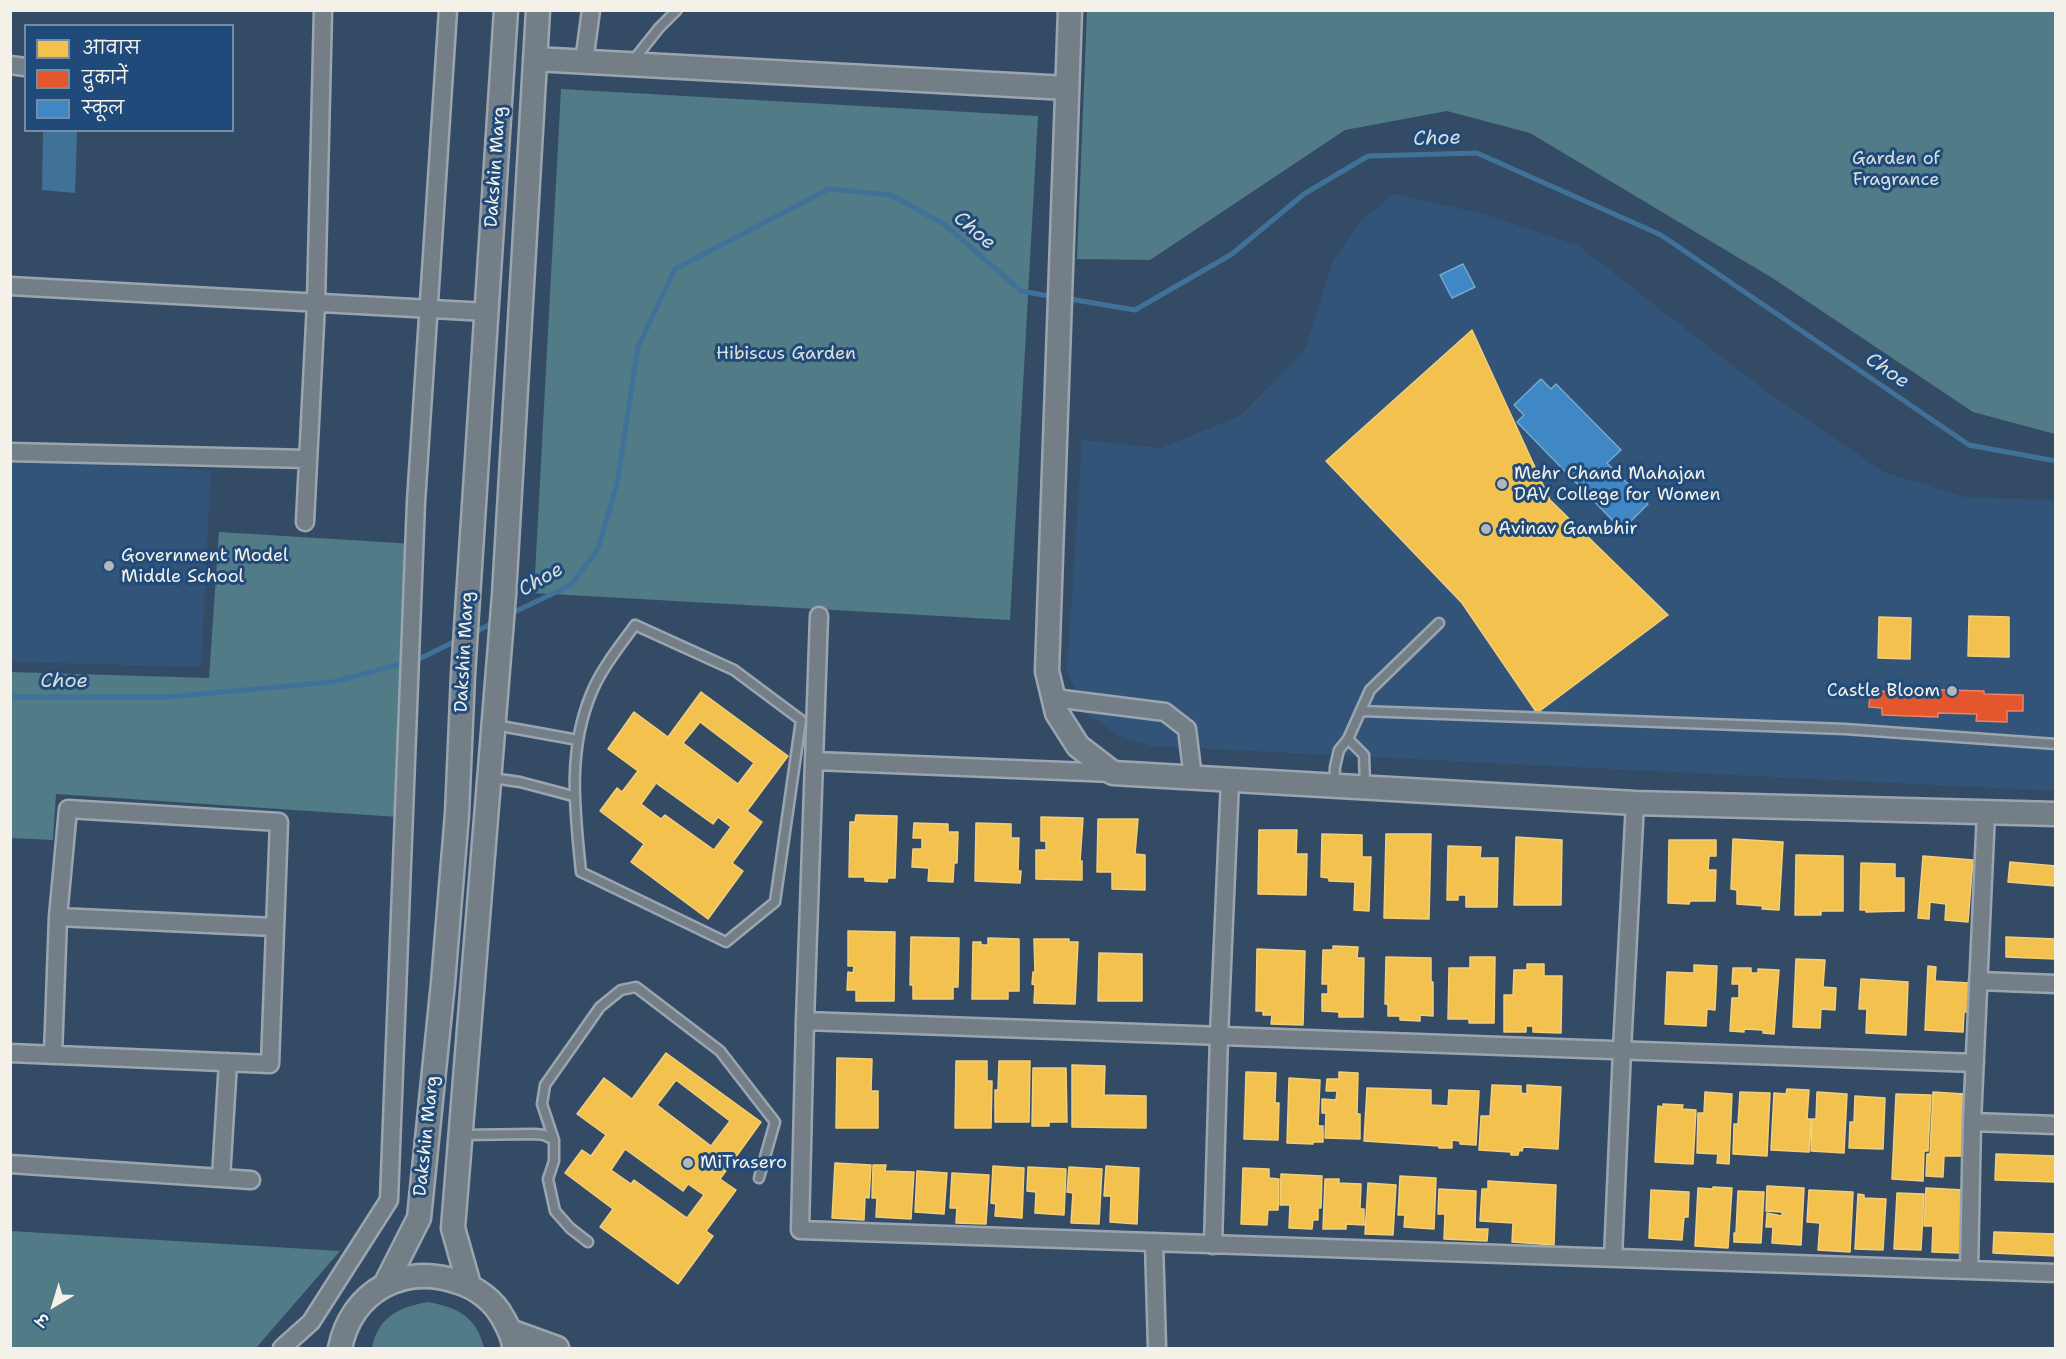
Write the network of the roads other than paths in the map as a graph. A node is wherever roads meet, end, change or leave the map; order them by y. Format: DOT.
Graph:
graph roads {
  1 [pos="323,10"];
  2 [pos="448,10"];
  3 [pos="506,10"];
  4 [pos="538,10"];
  5 [pos="591,10"];
  6 [pos="676,10"];
  7 [pos="1070,10"];
  8 [pos="535,59"];
  9 [pos="584,62"];
  10 [pos="630,64"];
  11 [pos="1067,88"];
  12 [pos="10,286"];
  13 [pos="316,303"];
  14 [pos="429,309"];
  15 [pos="486,312"];
  16 [pos="10,452"];
  17 [pos="308,459"];
  18 [pos="305,522"];
  19 [pos="819,616"];
  20 [pos="1439,623"];
  21 [pos="1054,699"];
  22 [pos="1362,711"];
  23 [pos="494,725"];
  24 [pos="578,740"];
  25 [pos="1348,740"];
  26 [pos="2055,744"];
  27 [pos="814,761"];
  28 [pos="1113,773"];
  29 [pos="489,777"];
  30 [pos="1193,778"];
  31 [pos="1230,780"];
  32 [pos="1334,786"];
  33 [pos="1365,788"];
  34 [pos="573,796"];
  35 [pos="1635,803"];
  36 [pos="1986,812"];
  37 [pos="2055,814"];
  38 [pos="58,917"];
  39 [pos="276,927"];
  40 [pos="1978,981"];
  41 [pos="2055,984"];
  42 [pos="804,1021"];
  43 [pos="1219,1036"];
  44 [pos="1622,1050"];
  45 [pos="10,1053"];
  46 [pos="53,1055"];
  47 [pos="228,1062"];
  48 [pos="1975,1063"];
  49 [pos="1972,1122"];
  50 [pos="2055,1125"];
  51 [pos="461,1135"];
  52 [pos="554,1140"];
  53 [pos="10,1164"];
  54 [pos="221,1178"];
  55 [pos="759,1178"];
  56 [pos="251,1180"];
  57 [pos="588,1242"];
  58 [pos="1154,1242"];
  59 [pos="1213,1245"];
  60 [pos="1613,1258"];
  61 [pos="1969,1270"];
  62 [pos="2055,1273"];
  63 [pos="386,1285"];
  64 [pos="469,1285"];
  65 [pos="512,1340"];
  66 [pos="337,1345"];
  67 [pos="282,1348"];
  68 [pos="556,1348"];
  69 [pos="1157,1348"];
  1 -- 13 [label="street"];
  2 -- 14 [label="street"];
  3 -- 15 [label="main road, Dakshin Marg"];
  4 -- 8 [label="main road, Dakshin Marg"];
  5 -- 9 [label="street"];
  6 -- 10 [label="lane"];
  7 -- 11 [label="main road"];
  8 -- 9 [label="main road"];
  8 -- 23 [label="main road, Dakshin Marg"];
  9 -- 10 [label="main road"];
  10 -- 11 [label="main road"];
  11 -- 21 [label="main road"];
  12 -- 13 [label="street"];
  13 -- 14 [label="street"];
  13 -- 17 [label="street"];
  14 -- 15 [label="street"];
  14 -- 67 [label="street"];
  15 -- 63 [label="main road, Dakshin Marg"];
  16 -- 17 [label="street"];
  17 -- 18 [label="street"];
  19 -- 27 [label="street"];
  20 -- 22 [label="lane"];
  21 -- 28 [label="main road"];
  21 -- 30 [label="street"];
  22 -- 25 [label="lane"];
  22 -- 26 [label="lane"];
  23 -- 24 [label="lane"];
  23 -- 29 [label="main road, Dakshin Marg"];
  24 -- 34 [label="lane"];
  24 -- 34 [label="lane"];
  25 -- 32 [label="lane"];
  25 -- 33 [label="lane"];
  27 -- 28 [label="street"];
  27 -- 42 [label="street"];
  28 -- 30 [label="main road"];
  29 -- 34 [label="lane"];
  29 -- 51 [label="main road, Dakshin Marg"];
  30 -- 31 [label="main road"];
  31 -- 32 [label="main road"];
  31 -- 43 [label="street"];
  32 -- 33 [label="main road"];
  33 -- 35 [label="main road"];
  35 -- 36 [label="main road"];
  35 -- 44 [label="street"];
  36 -- 37 [label="main road"];
  36 -- 40 [label="street"];
  38 -- 39 [label="street"];
  38 -- 39 [label="street"];
  38 -- 46 [label="street"];
  39 -- 47 [label="street"];
  40 -- 41 [label="street"];
  40 -- 48 [label="street"];
  42 -- 43 [label="street"];
  42 -- 58 [label="street"];
  43 -- 44 [label="street"];
  43 -- 59 [label="street"];
  44 -- 48 [label="street"];
  44 -- 60 [label="street"];
  45 -- 46 [label="street"];
  46 -- 47 [label="street"];
  47 -- 54 [label="street"];
  48 -- 49 [label="street"];
  49 -- 50 [label="street"];
  49 -- 61 [label="street"];
  51 -- 52 [label="lane"];
  51 -- 64 [label="main road, Dakshin Marg"];
  52 -- 55 [label="lane"];
  52 -- 57 [label="lane"];
  53 -- 54 [label="street"];
  54 -- 56 [label="street"];
  58 -- 59 [label="street"];
  58 -- 69 [label="street"];
  59 -- 60 [label="street"];
  60 -- 61 [label="street"];
  61 -- 62 [label="street"];
  63 -- 64 [label="main road"];
  63 -- 66 [label="main road"];
  64 -- 65 [label="main road"];
  65 -- 68 [label="main road"];
}
